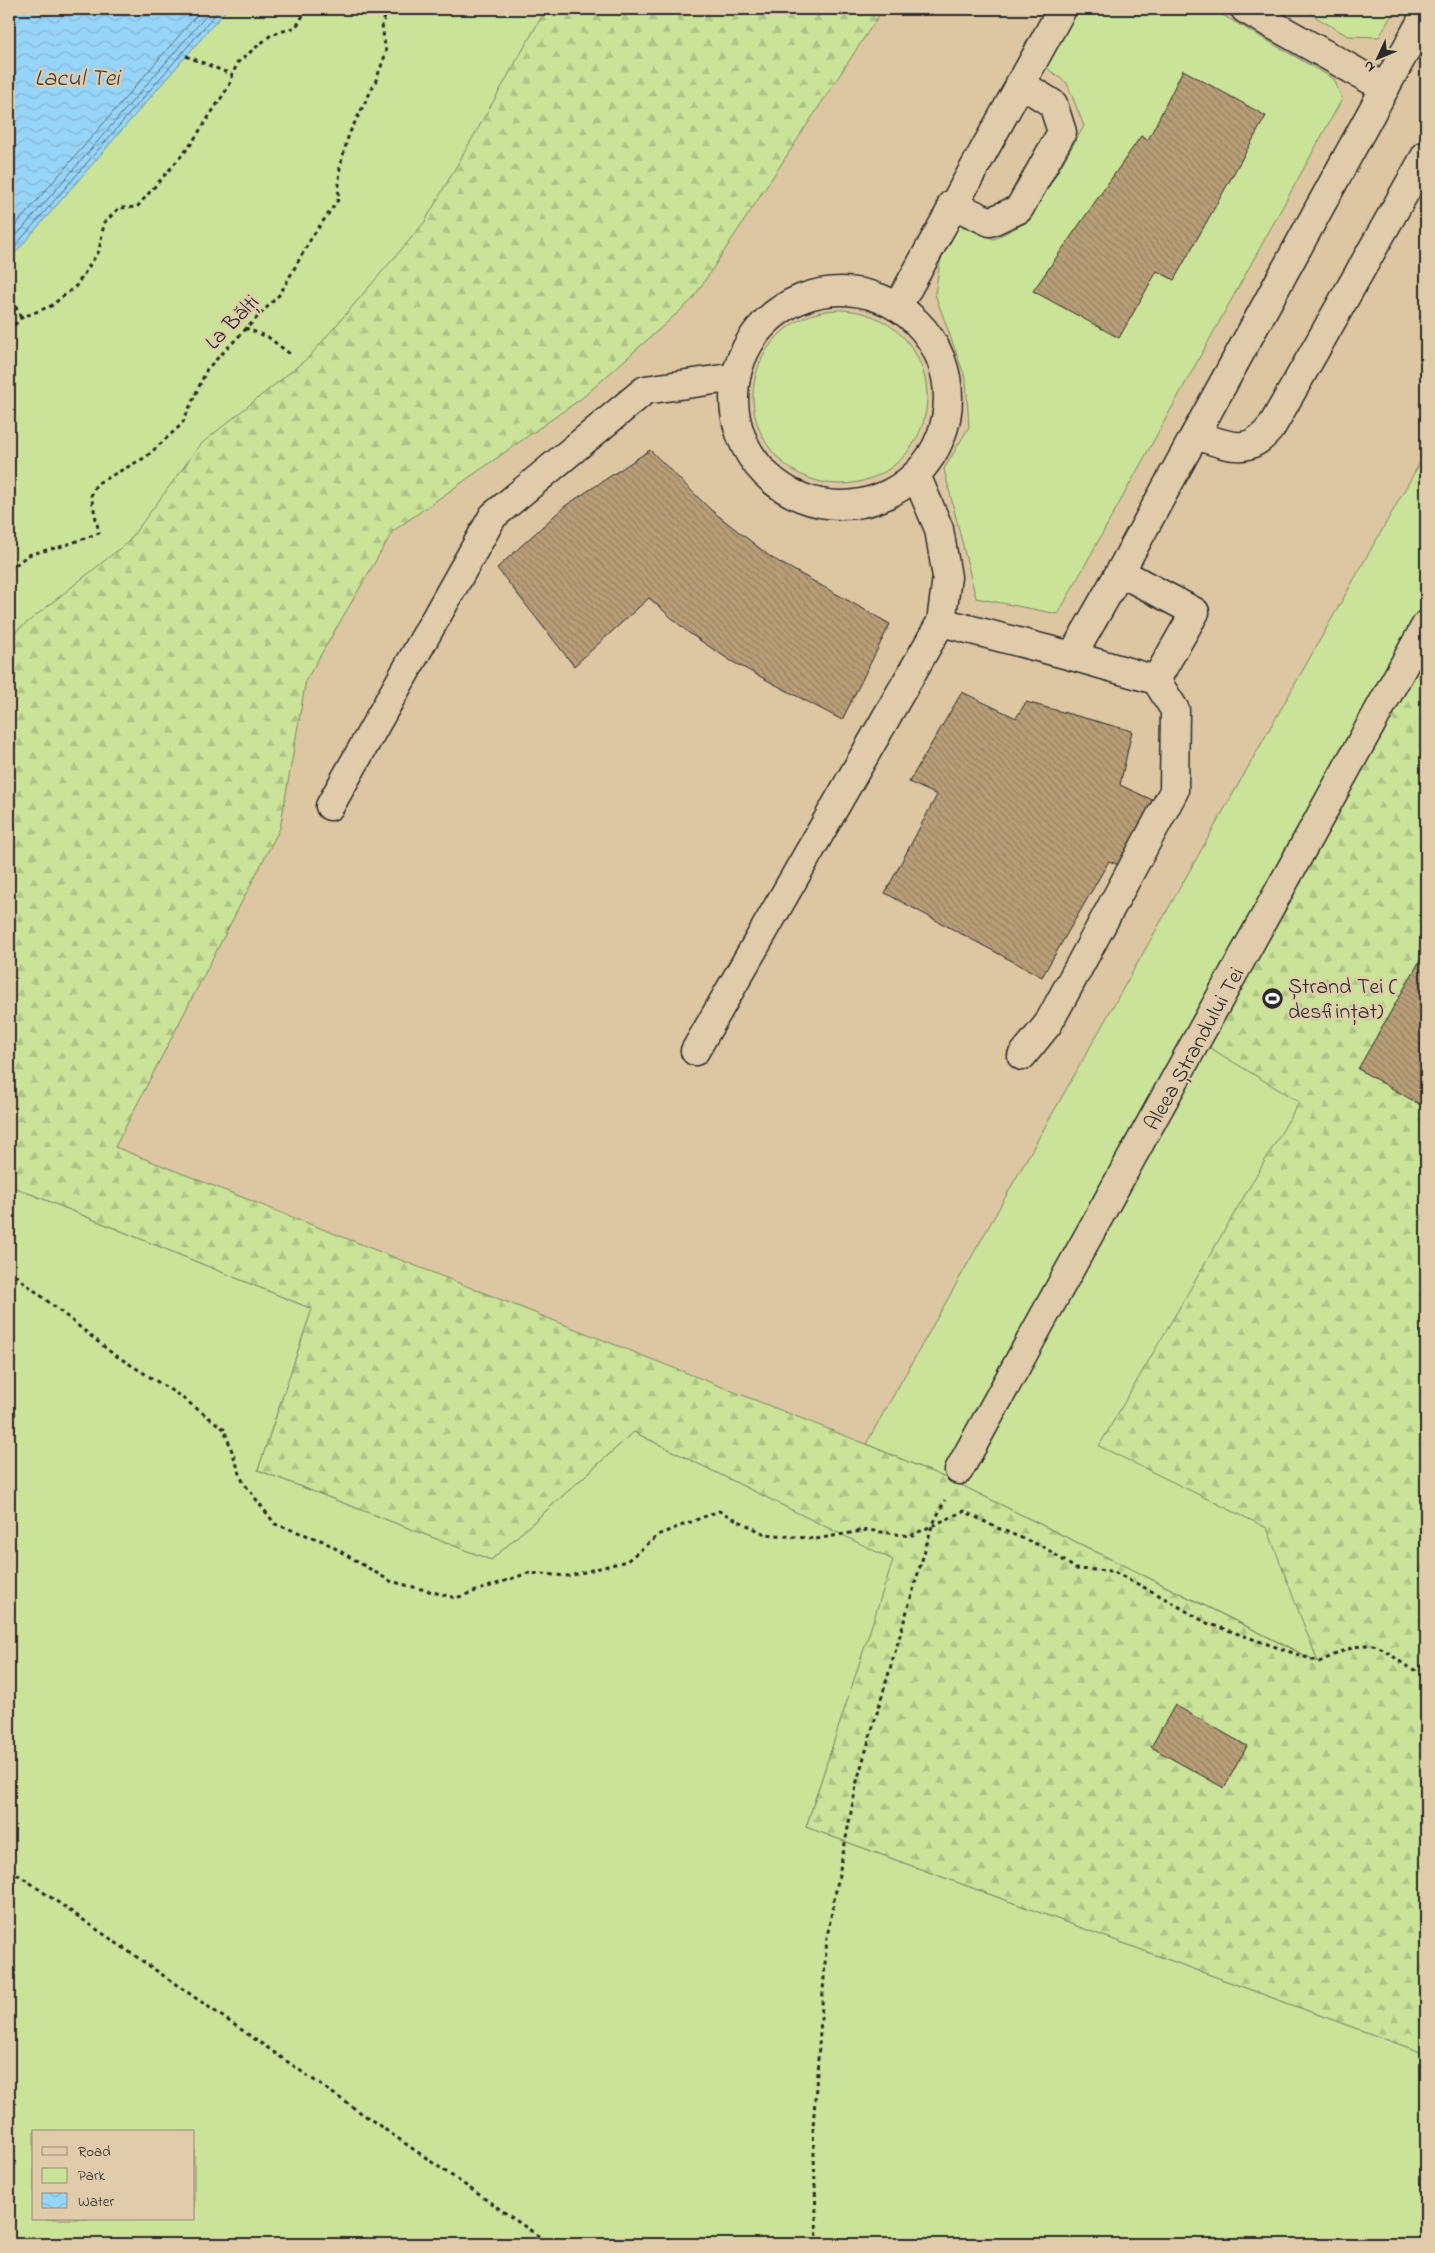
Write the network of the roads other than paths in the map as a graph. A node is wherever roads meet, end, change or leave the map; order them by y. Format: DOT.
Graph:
graph roads {
  1 [pos="1062,9"];
  2 [pos="1245,9"];
  3 [pos="1426,13"];
  4 [pos="1020,84"];
  5 [pos="1385,88"];
  6 [pos="1426,155"];
  7 [pos="952,204"];
  8 [pos="898,306"];
  9 [pos="736,377"];
  10 [pos="1195,435"];
  11 [pos="916,475"];
  12 [pos="1120,572"];
  13 [pos="941,622"];
  14 [pos="1426,625"];
  15 [pos="1072,656"];
  16 [pos="1156,680"];
  17 [pos="330,806"];
  18 [pos="695,1052"];
  19 [pos="1022,1056"];
  20 [pos="959,1470"];
  1 -- 4 [label="street"];
  2 -- 5 [label="street"];
  3 -- 5 [label="street"];
  4 -- 7 [label="street"];
  4 -- 7 [label="street"];
  5 -- 10 [label="street"];
  6 -- 10 [label="street"];
  7 -- 8 [label="street"];
  8 -- 9 [label="street"];
  8 -- 11 [label="street"];
  9 -- 11 [label="street"];
  9 -- 17 [label="street"];
  10 -- 12 [label="street"];
  11 -- 13 [label="street"];
  12 -- 15 [label="street"];
  12 -- 16 [label="street"];
  13 -- 15 [label="street"];
  13 -- 18 [label="street"];
  14 -- 20 [label="street, Aleea Ștrandului Tei"];
  15 -- 16 [label="street"];
  16 -- 19 [label="street"];
}
